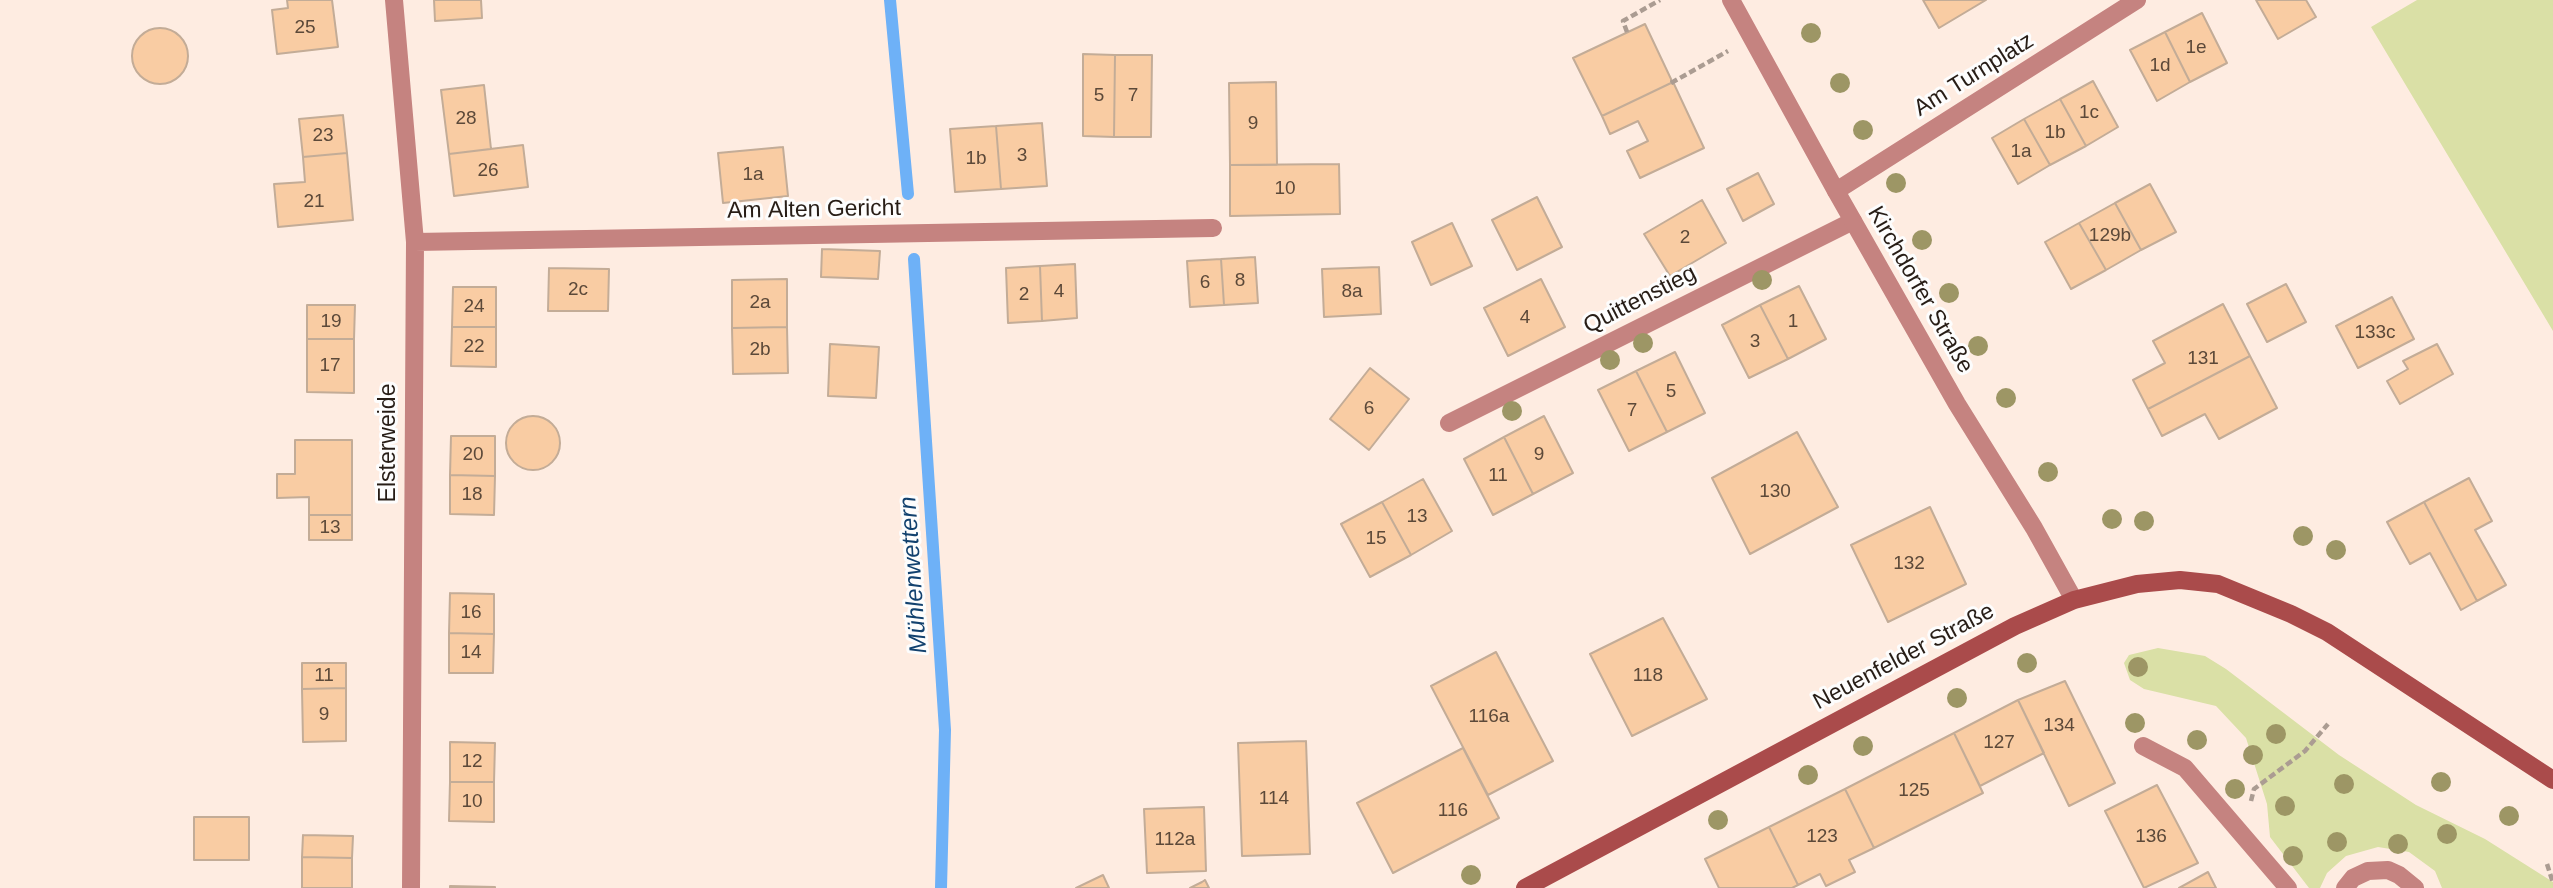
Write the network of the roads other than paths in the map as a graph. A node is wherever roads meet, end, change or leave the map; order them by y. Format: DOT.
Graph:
graph roads {
  1 [pos="394,0"];
  2 [pos="1731,0"];
  3 [pos="2137,0"];
  4 [pos="1836,191"];
  5 [pos="1853,221"];
  6 [pos="1213,228"];
  7 [pos="415,242"];
  8 [pos="1449,423"];
  9 [pos="2074,600"];
  10 [pos="2143,746"];
  11 [pos="2553,780"];
  12 [pos="411,888"];
  13 [pos="1525,888"];
  14 [pos="2288,888"];
  15 [pos="2345,888"];
  16 [pos="2415,888"];
  1 -- 7 [label="street, Elsterweide"];
  2 -- 4 [label="street, Kirchdorfer Straße"];
  3 -- 4 [label="street, Am Turnplatz"];
  4 -- 5 [label="street, Kirchdorfer Straße"];
  5 -- 8 [label="street, Quittenstieg"];
  5 -- 9 [label="street, Kirchdorfer Straße"];
  6 -- 7 [label="street, Am Alten Gericht"];
  7 -- 12 [label="street, Elsterweide"];
  9 -- 11 [label="main road, Neuenfelder Straße"];
  9 -- 13 [label="main road, Neuenfelder Straße"];
  10 -- 14 [label="street"];
  15 -- 16 [label="street"];
}
